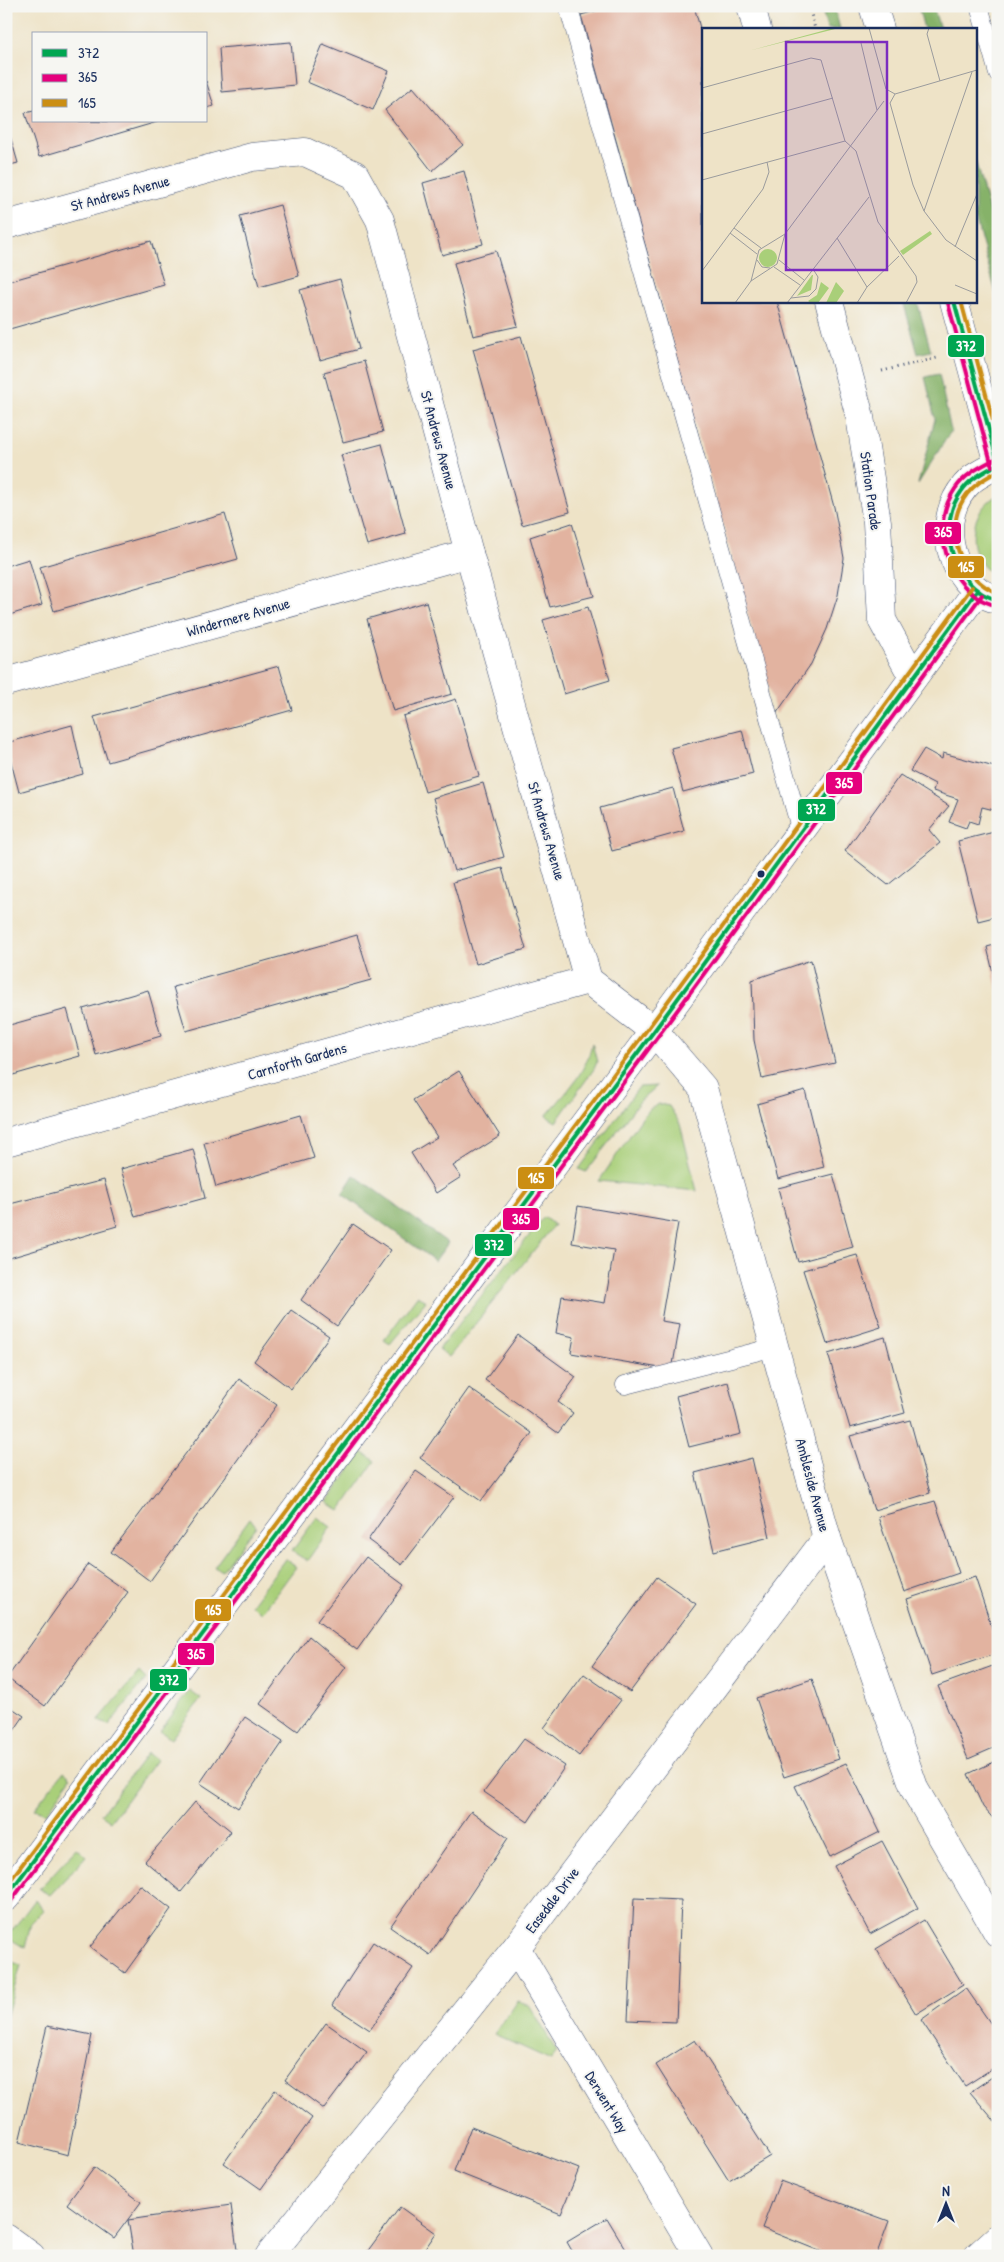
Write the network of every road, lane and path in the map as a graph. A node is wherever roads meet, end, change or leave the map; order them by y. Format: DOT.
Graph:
graph roads {
  1 [pos="568,6"];
  2 [pos="751,6"];
  3 [pos="809,6"];
  4 [pos="873,6"];
  5 [pos="979,6"];
  6 [pos="757,28"];
  7 [pos="815,28"];
  8 [pos="880,28"];
  9 [pos="998,73"];
  10 [pos="6,225"];
  11 [pos="830,302"];
  12 [pos="954,302"];
  13 [pos="938,358"];
  14 [pos="908,365"];
  15 [pos="998,464"];
  16 [pos="469,553"];
  17 [pos="987,595"];
  18 [pos="913,677"];
  19 [pos="6,682"];
  20 [pos="801,831"];
  21 [pos="588,980"];
  22 [pos="654,1031"];
  23 [pos="6,1142"];
  24 [pos="775,1347"];
  25 [pos="625,1385"];
  26 [pos="827,1538"];
  27 [pos="6,1897"];
  28 [pos="998,1933"];
  29 [pos="516,1948"];
  30 [pos="6,2238"];
  31 [pos="998,2238"];
  32 [pos="31,2256"];
  33 [pos="269,2256"];
  34 [pos="699,2256"];
  35 [pos="978,2256"];
  1 -- 20 [label="lane"];
  2 -- 6 [label="street"];
  3 -- 7 [label="path"];
  4 -- 8 [label="street"];
  5 -- 9 [label="lane"];
  10 -- 16 [label="street, St Andrews Avenue"];
  11 -- 18 [label="street, Station Parade"];
  12 -- 15 [label="street"];
  13 -- 14 [label="path"];
  15 -- 17 [label="street"];
  16 -- 19 [label="street, Windermere Avenue"];
  16 -- 21 [label="street, St Andrews Avenue"];
  17 -- 18 [label="street"];
  18 -- 20 [label="street"];
  20 -- 22 [label="street"];
  21 -- 22 [label="street"];
  21 -- 23 [label="street, Carnforth Gardens"];
  22 -- 24 [label="street, Ambleside Avenue"];
  22 -- 27 [label="street"];
  24 -- 25 [label="lane"];
  24 -- 26 [label="street, Ambleside Avenue"];
  26 -- 28 [label="street, Ambleside Avenue"];
  26 -- 29 [label="street, Easedale Drive"];
  29 -- 33 [label="street, Easedale Drive"];
  29 -- 34 [label="street, Derwent Way"];
  30 -- 32 [label="street"];
  31 -- 35 [label="street"];
}
